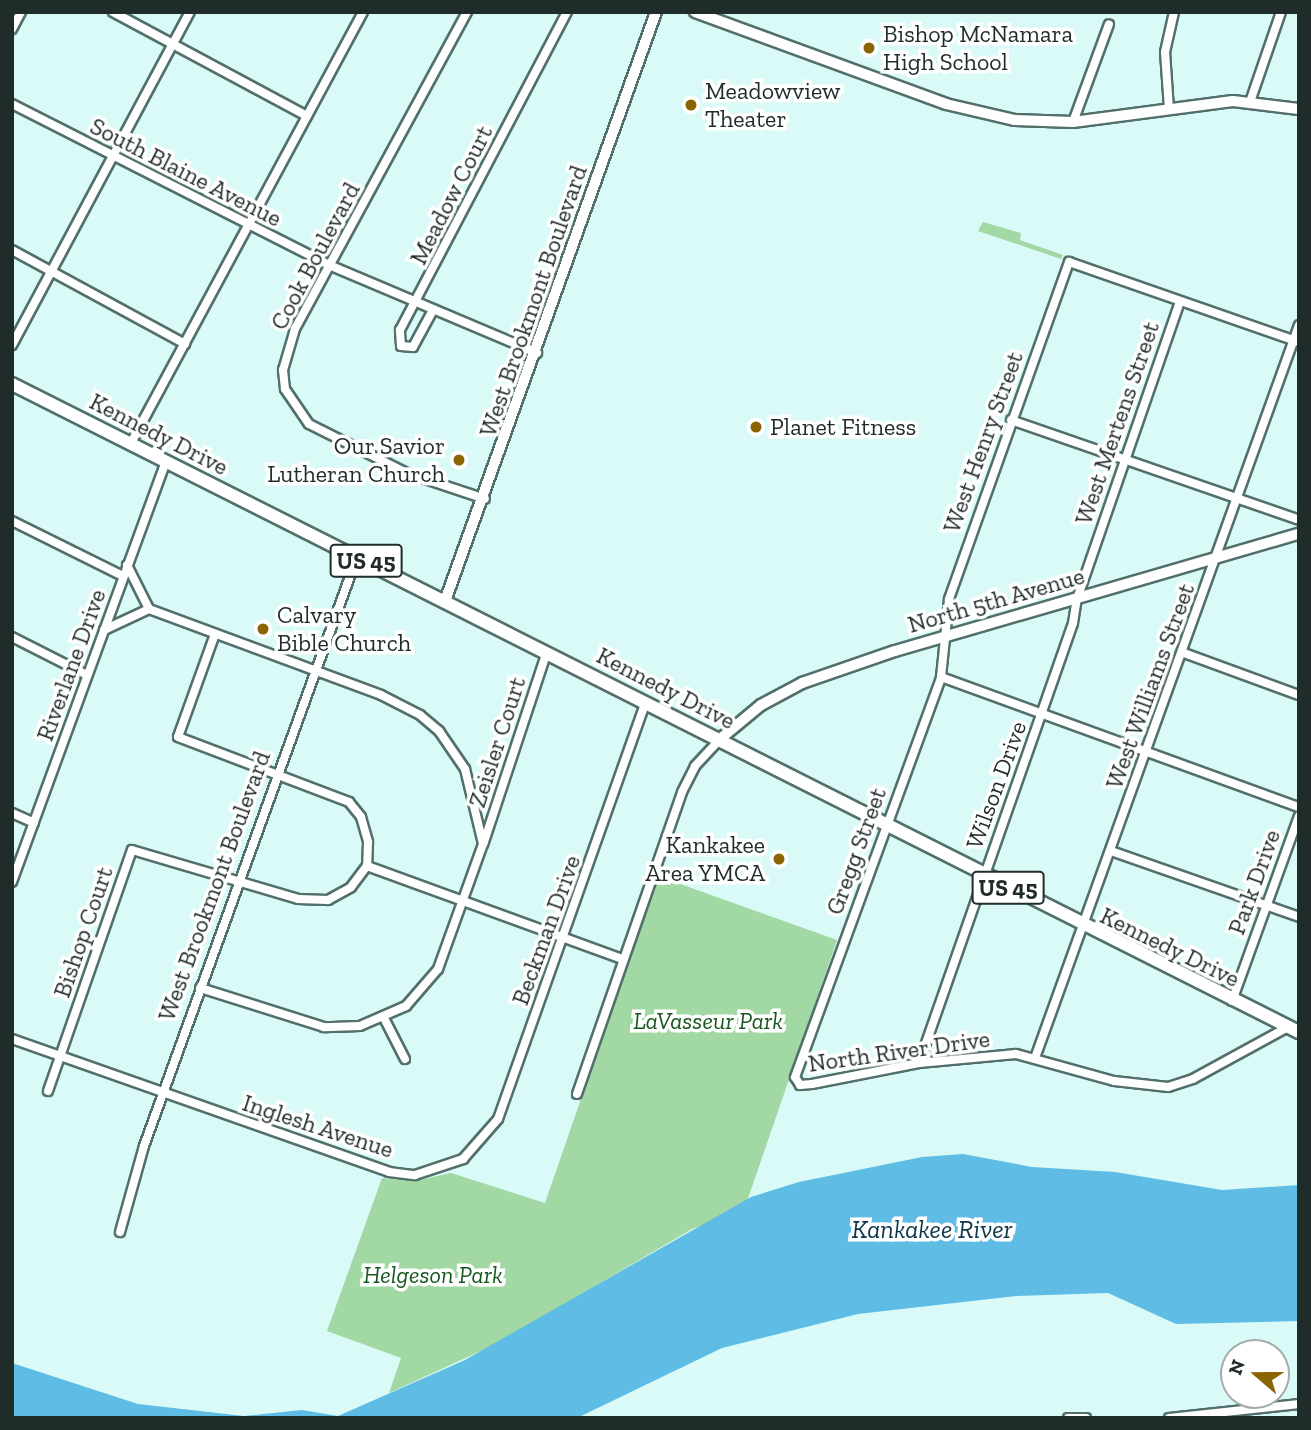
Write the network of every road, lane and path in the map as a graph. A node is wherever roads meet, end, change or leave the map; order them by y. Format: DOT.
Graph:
graph roads {
  1 [pos="22,12"];
  2 [pos="113,12"];
  3 [pos="190,12"];
  4 [pos="363,12"];
  5 [pos="467,12"];
  6 [pos="567,12"];
  7 [pos="656,12"];
  8 [pos="695,12"];
  9 [pos="1174,12"];
  10 [pos="1282,12"];
  11 [pos="1109,24"];
  12 [pos="12,29"];
  13 [pos="173,44"];
  14 [pos="1250,102"];
  15 [pos="12,104"];
  16 [pos="1169,109"];
  17 [pos="1299,109"];
  18 [pos="307,116"];
  19 [pos="1073,122"];
  20 [pos="113,158"];
  21 [pos="249,226"];
  22 [pos="12,250"];
  23 [pos="329,265"];
  24 [pos="52,271"];
  25 [pos="1180,301"];
  26 [pos="416,303"];
  27 [pos="433,310"];
  28 [pos="1299,325"];
  29 [pos="1296,341"];
  30 [pos="185,344"];
  31 [pos="12,345"];
  32 [pos="537,353"];
  33 [pos="12,384"];
  34 [pos="1011,420"];
  35 [pos="131,443"];
  36 [pos="1125,459"];
  37 [pos="166,461"];
  38 [pos="1237,498"];
  39 [pos="485,499"];
  40 [pos="1299,520"];
  41 [pos="12,521"];
  42 [pos="1299,534"];
  43 [pos="1217,556"];
  44 [pos="357,557"];
  45 [pos="127,565"];
  46 [pos="123,576"];
  47 [pos="1077,598"];
  48 [pos="445,601"];
  49 [pos="149,609"];
  50 [pos="104,630"];
  51 [pos="215,634"];
  52 [pos="12,637"];
  53 [pos="945,638"];
  54 [pos="547,652"];
  55 [pos="1184,653"];
  56 [pos="314,670"];
  57 [pos="88,675"];
  58 [pos="941,677"];
  59 [pos="1299,695"];
  60 [pos="646,702"];
  61 [pos="1042,713"];
  62 [pos="720,739"];
  63 [pos="1147,752"];
  64 [pos="276,775"];
  65 [pos="1299,807"];
  66 [pos="12,813"];
  67 [pos="1299,816"];
  68 [pos="34,823"];
  69 [pos="885,827"];
  70 [pos="483,844"];
  71 [pos="1111,851"];
  72 [pos="367,866"];
  73 [pos="984,876"];
  74 [pos="12,882"];
  75 [pos="238,882"];
  76 [pos="464,902"];
  77 [pos="1266,906"];
  78 [pos="1299,917"];
  79 [pos="1083,927"];
  80 [pos="563,939"];
  81 [pos="623,959"];
  82 [pos="200,988"];
  83 [pos="1232,1001"];
  84 [pos="384,1018"];
  85 [pos="1294,1029"];
  86 [pos="12,1039"];
  87 [pos="61,1057"];
  88 [pos="1035,1058"];
  89 [pos="405,1059"];
  90 [pos="919,1063"];
  91 [pos="795,1077"];
  92 [pos="48,1091"];
  93 [pos="163,1092"];
  94 [pos="578,1094"];
  95 [pos="463,1159"];
  96 [pos="120,1231"];
  97 [pos="1299,1404"];
  98 [pos="1068,1418"];
  99 [pos="1086,1418"];
  100 [pos="1169,1418"];
  1 -- 12 [label="street"];
  2 -- 13 [label="street"];
  3 -- 13 [label="street"];
  4 -- 18 [label="street"];
  5 -- 23 [label="street, Cook Boulevard"];
  6 -- 26 [label="street, Meadow Court"];
  7 -- 32 [label="main road, West Brookmont Boulevard"];
  8 -- 19 [label="main road"];
  9 -- 16 [label="street"];
  10 -- 14 [label="street"];
  11 -- 19 [label="street"];
  13 -- 18 [label="street"];
  13 -- 20 [label="street"];
  14 -- 16 [label="main road"];
  14 -- 17 [label="main road"];
  15 -- 20 [label="street, South Blaine Avenue"];
  16 -- 19 [label="main road"];
  18 -- 21 [label="street"];
  20 -- 21 [label="street, South Blaine Avenue"];
  20 -- 24 [label="street"];
  21 -- 23 [label="street, South Blaine Avenue"];
  21 -- 30 [label="street"];
  22 -- 24 [label="street"];
  23 -- 26 [label="street, South Blaine Avenue"];
  23 -- 39 [label="street, Cook Boulevard"];
  24 -- 30 [label="street"];
  24 -- 31 [label="street"];
  25 -- 29 [label="street"];
  25 -- 34 [label="street, West Henry Street"];
  25 -- 36 [label="street, West Mertens Street"];
  26 -- 27 [label="street, South Blaine Avenue"];
  26 -- 27 [label="street, Meadow Court"];
  27 -- 32 [label="street, South Blaine Avenue"];
  28 -- 29 [label="street, West Williams Street"];
  29 -- 38 [label="street, West Williams Street"];
  30 -- 35 [label="street"];
  32 -- 39 [label="main road, West Brookmont Boulevard"];
  33 -- 35 [label="main road, Kennedy Drive / US 45"];
  34 -- 36 [label="street"];
  34 -- 53 [label="street, West Henry Street"];
  35 -- 37 [label="main road, Kennedy Drive / US 45"];
  36 -- 38 [label="street"];
  36 -- 47 [label="street, West Mertens Street"];
  37 -- 44 [label="main road, Kennedy Drive / US 45"];
  37 -- 45 [label="street, Riverlane Drive"];
  38 -- 40 [label="street"];
  38 -- 43 [label="street, West Williams Street"];
  39 -- 48 [label="main road, West Brookmont Boulevard"];
  41 -- 46 [label="street"];
  42 -- 43 [label="main road, North 5th Avenue"];
  43 -- 47 [label="main road, North 5th Avenue"];
  43 -- 55 [label="street, West Williams Street"];
  44 -- 48 [label="main road, Kennedy Drive / US 45"];
  44 -- 56 [label="street, West Brookmont Boulevard"];
  45 -- 46 [label="street, Riverlane Drive"];
  45 -- 49 [label="street"];
  46 -- 50 [label="street, Riverlane Drive"];
  47 -- 53 [label="main road, North 5th Avenue"];
  47 -- 61 [label="street, Wilson Drive"];
  48 -- 54 [label="main road, Kennedy Drive / US 45"];
  49 -- 50 [label="street"];
  49 -- 51 [label="street"];
  50 -- 57 [label="street, Riverlane Drive"];
  51 -- 56 [label="street"];
  51 -- 64 [label="street"];
  52 -- 57 [label="street"];
  53 -- 58 [label="street, Gregg Street"];
  53 -- 62 [label="main road, North 5th Avenue"];
  54 -- 60 [label="main road, Kennedy Drive / US 45"];
  54 -- 70 [label="street, Zeisler Court"];
  55 -- 59 [label="street"];
  55 -- 63 [label="street, West Williams Street"];
  56 -- 64 [label="street, West Brookmont Boulevard"];
  56 -- 70 [label="street"];
  57 -- 68 [label="street, Riverlane Drive"];
  58 -- 61 [label="street"];
  58 -- 69 [label="street, Gregg Street"];
  60 -- 62 [label="main road, Kennedy Drive / US 45"];
  60 -- 80 [label="street, Beckman Drive"];
  61 -- 63 [label="street"];
  61 -- 73 [label="street, Wilson Drive"];
  62 -- 69 [label="main road, Kennedy Drive / US 45"];
  62 -- 81 [label="street"];
  63 -- 65 [label="street"];
  63 -- 71 [label="street, West Williams Street"];
  64 -- 72 [label="street"];
  64 -- 75 [label="street, West Brookmont Boulevard"];
  66 -- 68 [label="street"];
  67 -- 77 [label="street, Park Drive"];
  68 -- 74 [label="street, Riverlane Drive"];
  69 -- 73 [label="main road, Kennedy Drive / US 45"];
  69 -- 91 [label="street, Gregg Street"];
  70 -- 76 [label="street, Zeisler Court"];
  71 -- 77 [label="street"];
  71 -- 79 [label="street, West Williams Street"];
  72 -- 75 [label="street"];
  72 -- 76 [label="street"];
  73 -- 79 [label="main road, Kennedy Drive / US 45"];
  73 -- 90 [label="street, Wilson Drive"];
  75 -- 82 [label="street, West Brookmont Boulevard"];
  75 -- 87 [label="street, Bishop Court"];
  76 -- 80 [label="street"];
  76 -- 84 [label="street, Zeisler Court"];
  77 -- 78 [label="street"];
  77 -- 83 [label="street, Park Drive"];
  79 -- 83 [label="main road, Kennedy Drive / US 45"];
  79 -- 88 [label="street, West Williams Street"];
  80 -- 81 [label="street"];
  80 -- 95 [label="street, Beckman Drive"];
  81 -- 94 [label="street"];
  82 -- 84 [label="street"];
  82 -- 93 [label="street, West Brookmont Boulevard"];
  83 -- 85 [label="main road, Kennedy Drive / US 45"];
  84 -- 89 [label="street"];
  85 -- 88 [label="street, North River Drive"];
  86 -- 87 [label="street, Inglesh Avenue"];
  87 -- 92 [label="street, Bishop Court"];
  87 -- 93 [label="street, Inglesh Avenue"];
  88 -- 90 [label="street, North River Drive"];
  90 -- 91 [label="street, North River Drive"];
  93 -- 95 [label="street, Inglesh Avenue"];
  93 -- 96 [label="street, West Brookmont Boulevard"];
  97 -- 100 [label="street"];
  98 -- 99 [label="street"];
}
